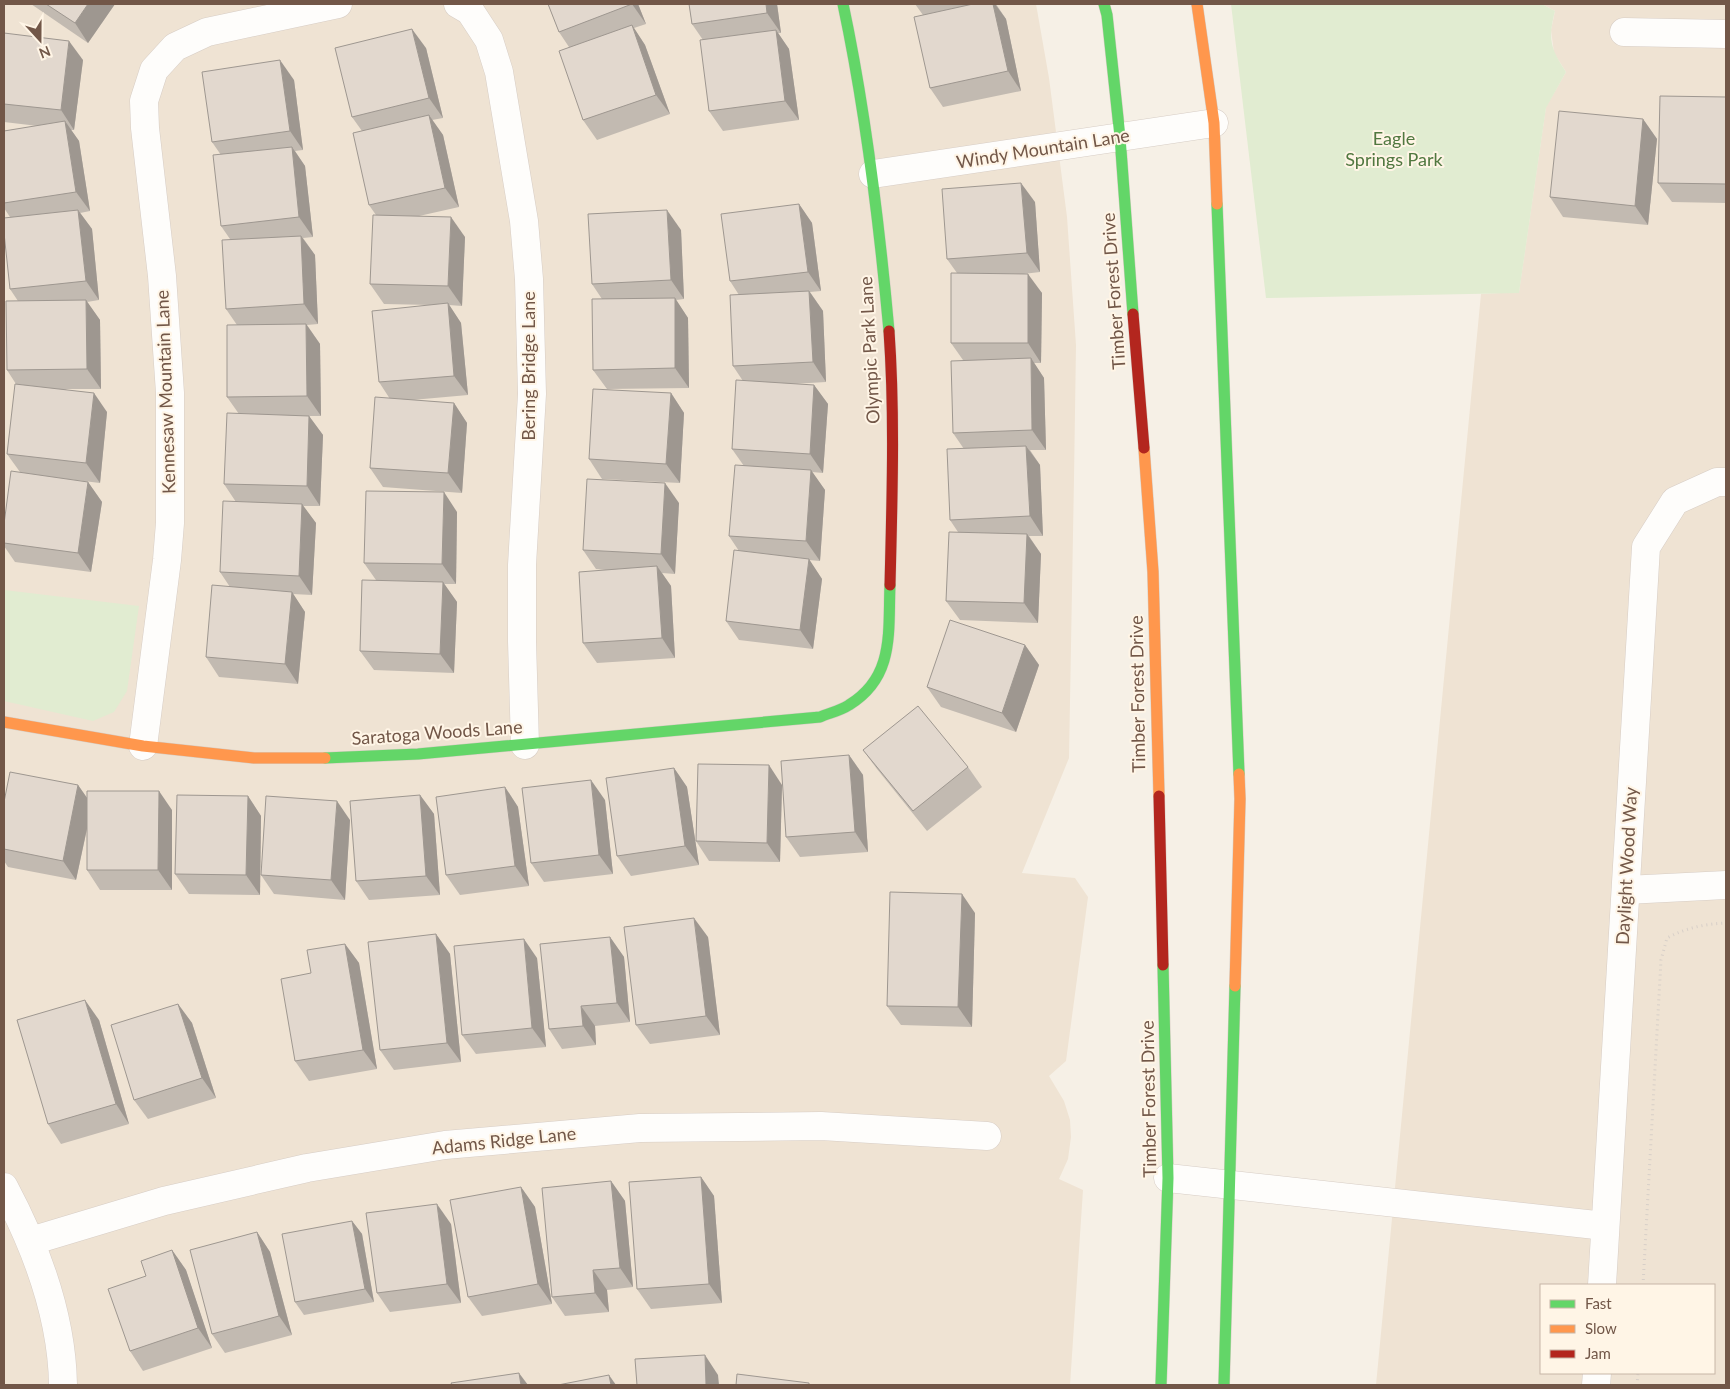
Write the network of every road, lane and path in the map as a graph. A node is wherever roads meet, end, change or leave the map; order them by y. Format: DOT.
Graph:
graph roads {
  1 [pos="338,4"];
  2 [pos="458,4"];
  3 [pos="844,4"];
  4 [pos="1104,4"];
  5 [pos="1197,4"];
  6 [pos="1624,32"];
  7 [pos="1726,34"];
  8 [pos="1214,123"];
  9 [pos="1120,137"];
  10 [pos="873,174"];
  11 [pos="1722,482"];
  12 [pos="866,691"];
  13 [pos="4,722"];
  14 [pos="526,745"];
  15 [pos="142,746"];
  16 [pos="1726,885"];
  17 [pos="1626,890"];
  18 [pos="1726,923"];
  19 [pos="987,1136"];
  20 [pos="1168,1178"];
  21 [pos="1229,1185"];
  22 [pos="4,1187"];
  23 [pos="1605,1226"];
  24 [pos="31,1241"];
  25 [pos="1602,1284"];
  26 [pos="1643,1284"];
  27 [pos="63,1385"];
  28 [pos="1161,1385"];
  29 [pos="1224,1385"];
  1 -- 15 [label="street, Kennesaw Mountain Lane"];
  2 -- 14 [label="street, Bering Bridge Lane"];
  3 -- 10 [label="main road, Olympic Park Lane"];
  4 -- 9 [label="main road, Timber Forest Drive"];
  5 -- 8 [label="main road"];
  6 -- 7 [label="street"];
  8 -- 9 [label="street, Windy Mountain Lane"];
  8 -- 21 [label="main road"];
  9 -- 10 [label="street, Windy Mountain Lane"];
  9 -- 20 [label="main road, Timber Forest Drive"];
  10 -- 12 [label="main road, Olympic Park Lane"];
  11 -- 17 [label="street, Daylight Wood Way"];
  12 -- 14 [label="main road, Saratoga Woods Lane"];
  13 -- 15 [label="main road, Saratoga Woods Lane"];
  14 -- 15 [label="main road, Saratoga Woods Lane"];
  16 -- 17 [label="street"];
  17 -- 23 [label="street, Daylight Wood Way"];
  18 -- 26 [label="path"];
  19 -- 24 [label="street, Adams Ridge Lane"];
  20 -- 21 [label="street"];
  20 -- 28 [label="main road, Timber Forest Drive"];
  21 -- 23 [label="street"];
  21 -- 29 [label="main road"];
  22 -- 24 [label="street"];
  23 -- 25 [label="street, Daylight Wood Way"];
  24 -- 27 [label="street"];
}
